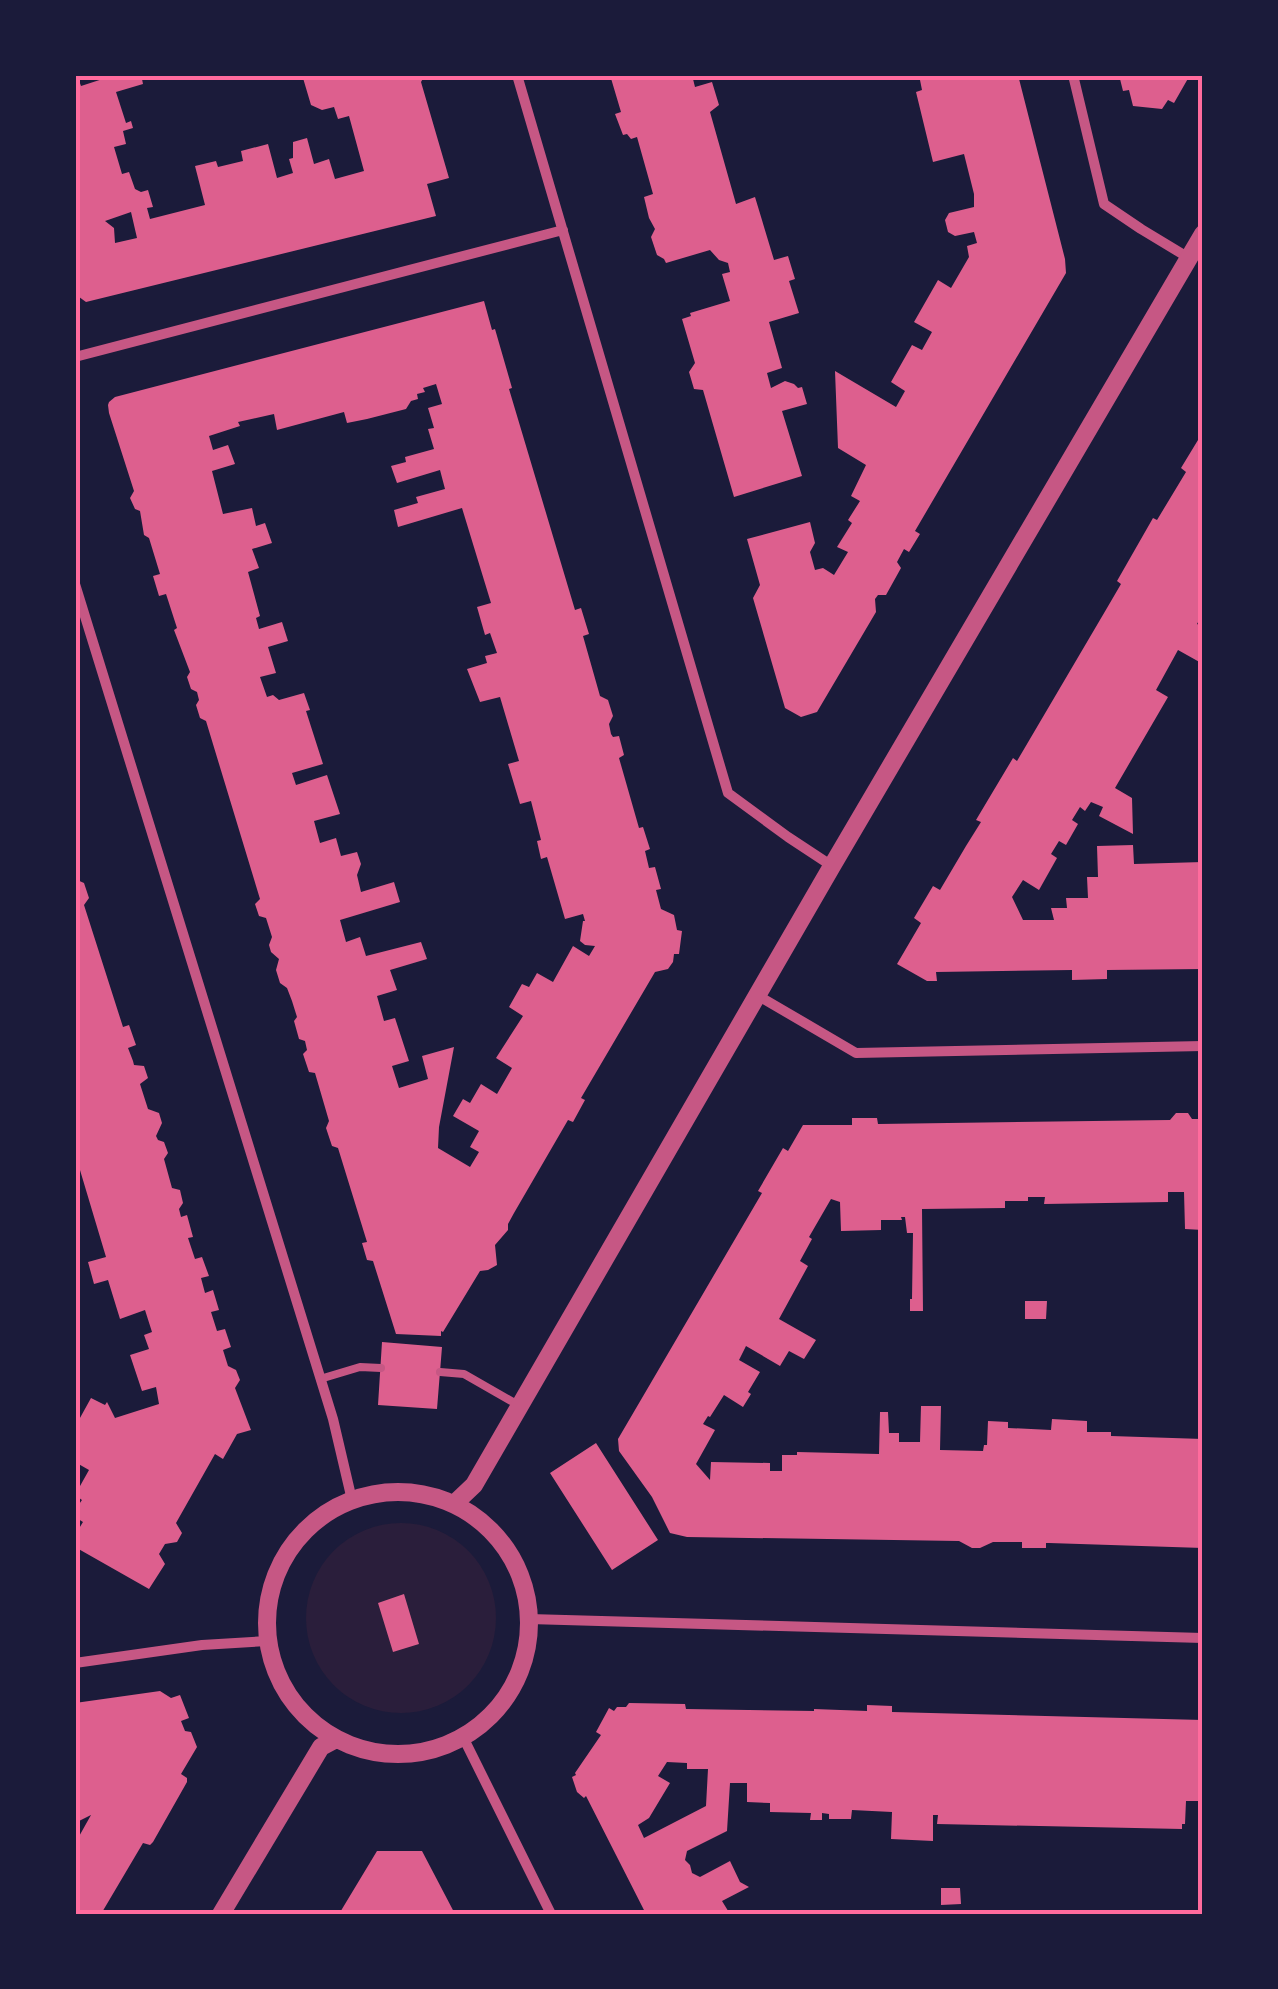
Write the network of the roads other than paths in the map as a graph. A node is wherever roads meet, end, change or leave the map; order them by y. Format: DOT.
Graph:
graph roads {
  1 [pos="517,75"];
  2 [pos="1073,75"];
  3 [pos="563,230"];
  4 [pos="1198,247"];
  5 [pos="75,357"];
  6 [pos="75,584"];
  7 [pos="832,866"];
  8 [pos="757,996"];
  9 [pos="1203,1046"];
  10 [pos="381,1368"];
  11 [pos="440,1372"];
  12 [pos="320,1379"];
  13 [pos="520,1406"];
  14 [pos="352,1500"];
  15 [pos="455,1503"];
  16 [pos="529,1619"];
  17 [pos="1203,1638"];
  18 [pos="267,1641"];
  19 [pos="75,1663"];
  20 [pos="463,1737"];
  21 [pos="336,1739"];
  22 [pos="222,1914"];
  23 [pos="551,1914"];
  1 -- 3 [label="street"];
  2 -- 4 [label="street"];
  3 -- 5 [label="street"];
  3 -- 7 [label="street"];
  4 -- 7 [label="street"];
  6 -- 12 [label="street"];
  7 -- 8 [label="street"];
  8 -- 9 [label="street"];
  8 -- 13 [label="street"];
  10 -- 12 [label="lane"];
  11 -- 13 [label="lane"];
  12 -- 14 [label="street"];
  13 -- 15 [label="street"];
  14 -- 15 [label="street"];
  14 -- 18 [label="street"];
  15 -- 16 [label="street"];
  16 -- 17 [label="street"];
  16 -- 20 [label="street"];
  18 -- 19 [label="street"];
  18 -- 21 [label="street"];
  20 -- 21 [label="street"];
  20 -- 23 [label="street"];
  21 -- 22 [label="street"];
}
